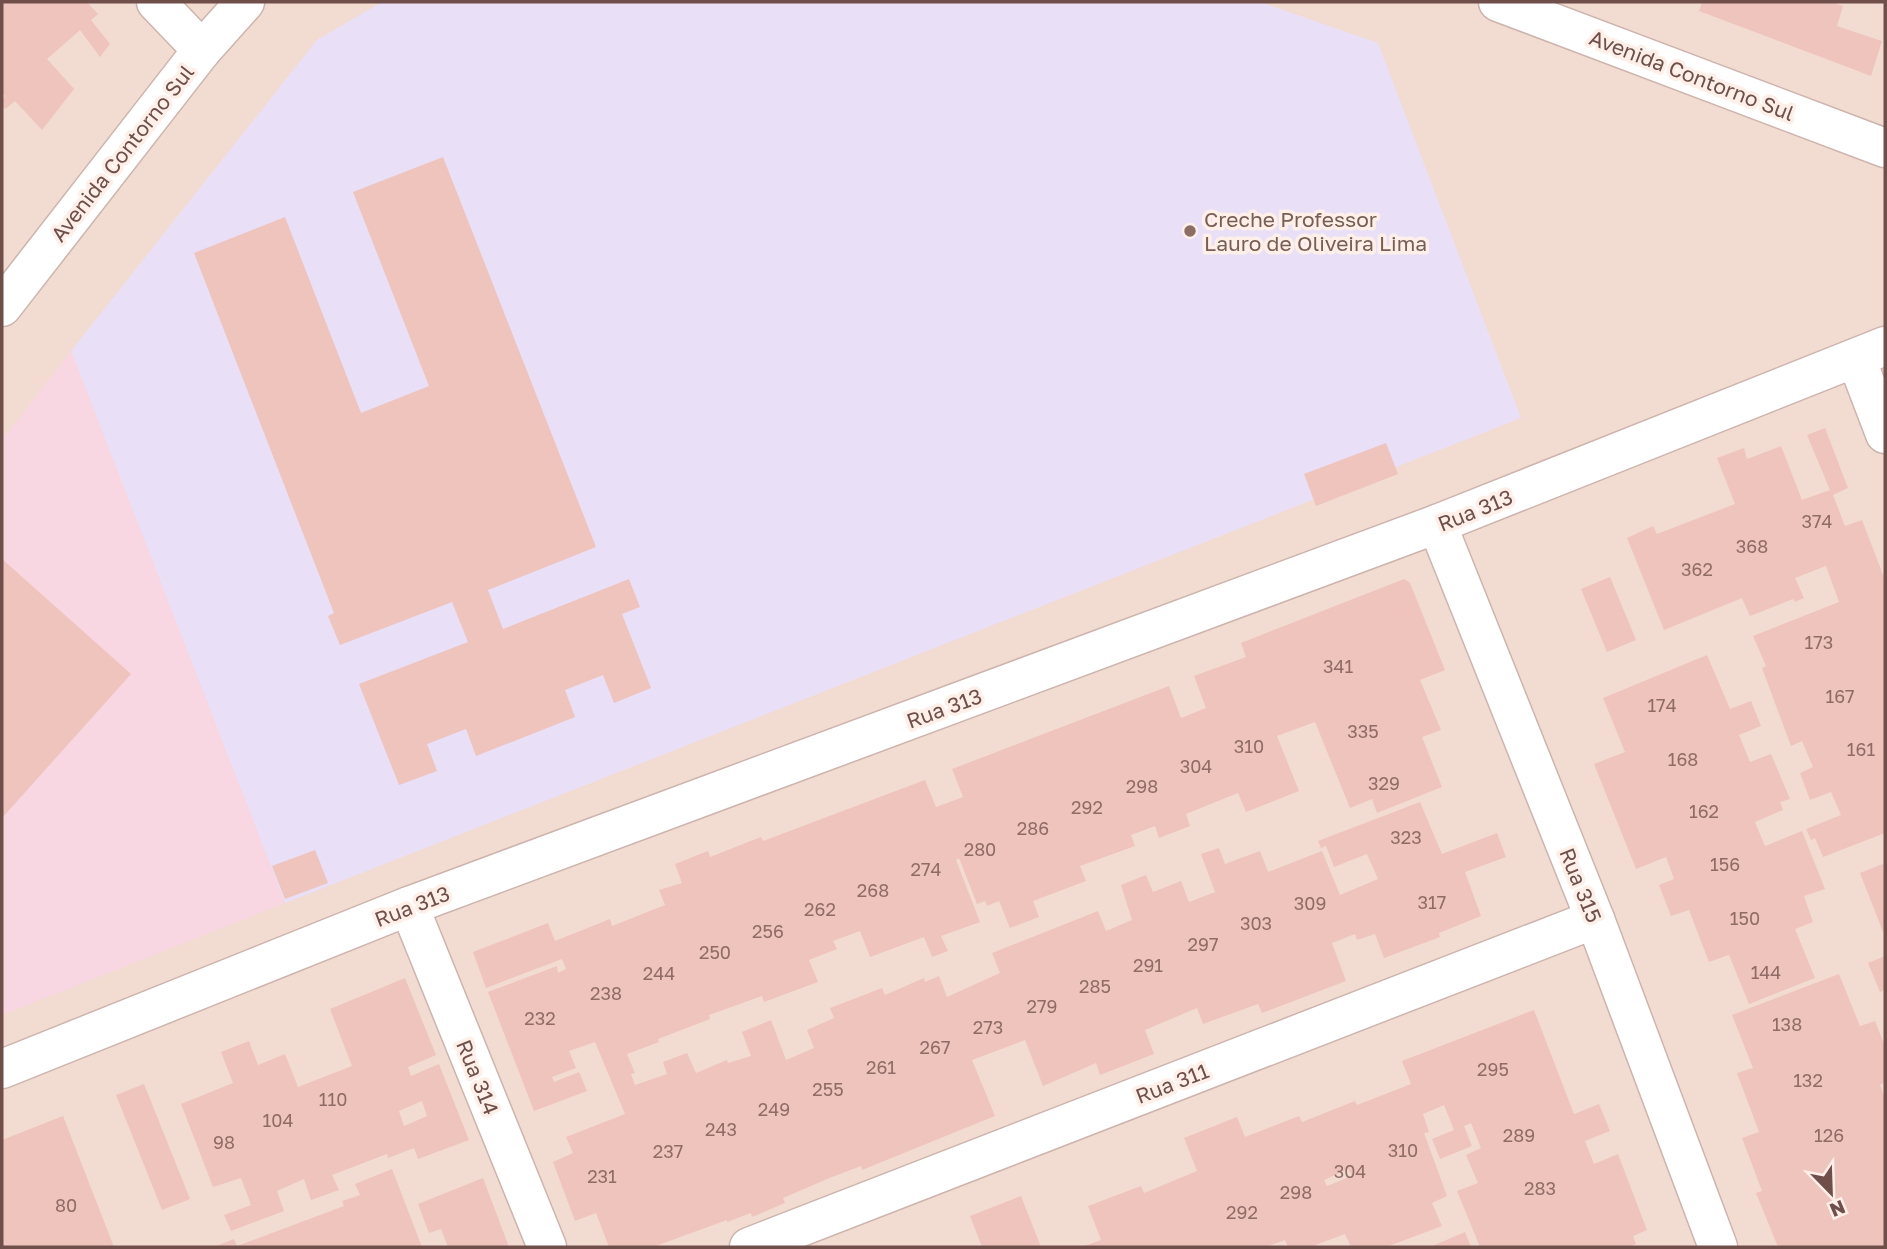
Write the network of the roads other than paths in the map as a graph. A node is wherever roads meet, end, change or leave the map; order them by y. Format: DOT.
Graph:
graph roads {
  1 [pos="156,2"];
  2 [pos="245,2"];
  3 [pos="1499,2"];
  4 [pos="202,50"];
  5 [pos="1885,148"];
  6 [pos="2,307"];
  7 [pos="1871,352"];
  8 [pos="1885,435"];
  9 [pos="1437,524"];
  10 [pos="409,906"];
  11 [pos="1595,919"];
  12 [pos="2,1069"];
  13 [pos="547,1247"];
  14 [pos="749,1247"];
  15 [pos="1718,1247"];
  1 -- 4 [label="street"];
  2 -- 4 [label="street, Avenida Contorno Sul"];
  3 -- 5 [label="street, Avenida Contorno Sul"];
  4 -- 6 [label="street, Avenida Contorno Sul"];
  7 -- 8 [label="street"];
  7 -- 9 [label="street, Rua 313"];
  9 -- 10 [label="street, Rua 313"];
  9 -- 11 [label="street, Rua 315"];
  10 -- 12 [label="street, Rua 313"];
  10 -- 13 [label="street, Rua 314"];
  11 -- 14 [label="street, Rua 311"];
  11 -- 15 [label="street, Rua 315"];
}
